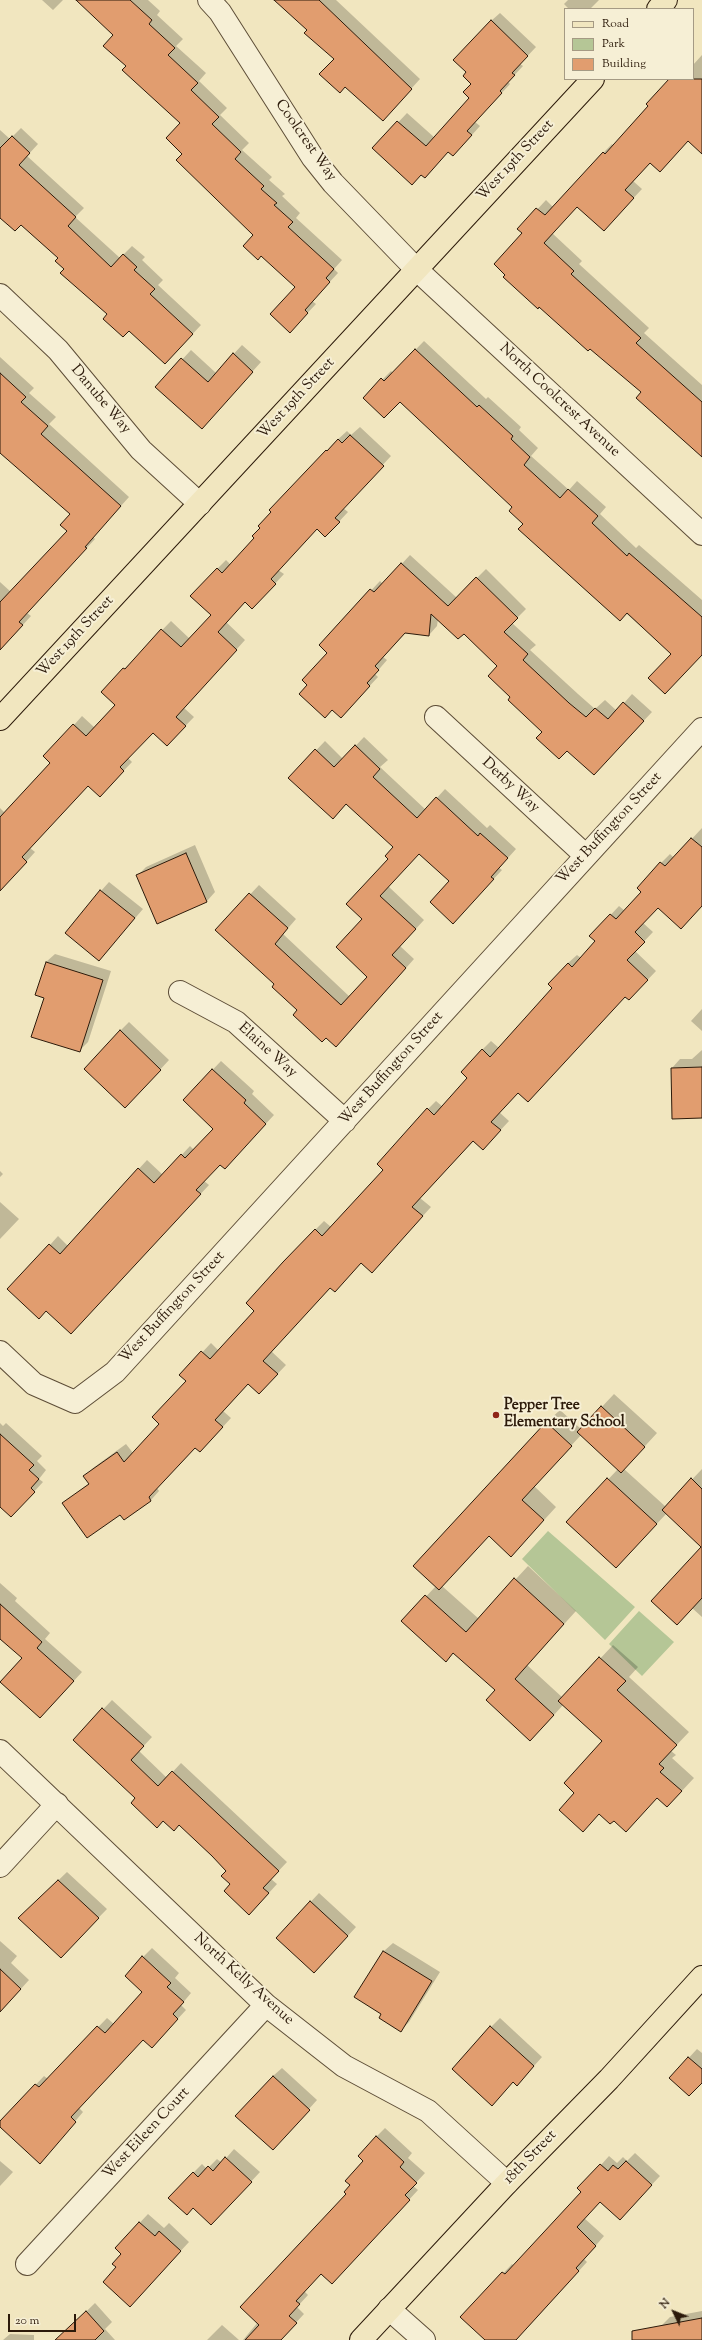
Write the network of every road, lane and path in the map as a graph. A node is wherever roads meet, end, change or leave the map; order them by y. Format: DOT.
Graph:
graph roads {
  1 [pos="209,0"];
  2 [pos="666,0"];
  3 [pos="659,8"];
  4 [pos="592,80"];
  5 [pos="416,269"];
  6 [pos="0,295"];
  7 [pos="200,504"];
  8 [pos="702,534"];
  9 [pos="436,717"];
  10 [pos="0,719"];
  11 [pos="702,728"];
  12 [pos="585,856"];
  13 [pos="180,992"];
  14 [pos="345,1121"];
  15 [pos="0,1352"];
  16 [pos="0,1751"];
  17 [pos="57,1804"];
  18 [pos="0,1866"];
  19 [pos="702,1977"];
  20 [pos="266,2005"];
  21 [pos="507,2182"];
  22 [pos="27,2264"];
  23 [pos="389,2309"];
  24 [pos="361,2340"];
  25 [pos="424,2340"];
  1 -- 5 [label="street, Coolcrest Way"];
  2 -- 3 [label="main road"];
  4 -- 5 [label="main road, West 19th Street"];
  5 -- 7 [label="main road, West 19th Street"];
  5 -- 8 [label="street, North Coolcrest Avenue"];
  6 -- 7 [label="street, Danube Way"];
  7 -- 10 [label="main road, West 19th Street"];
  9 -- 12 [label="street, Derby Way"];
  11 -- 12 [label="street, West Buffington Street"];
  12 -- 14 [label="street, West Buffington Street"];
  13 -- 14 [label="street, Elaine Way"];
  14 -- 15 [label="street, West Buffington Street"];
  16 -- 17 [label="street, North Kelly Avenue"];
  17 -- 18 [label="street"];
  17 -- 20 [label="street, North Kelly Avenue"];
  19 -- 21 [label="main road, 18th Street"];
  20 -- 21 [label="street, North Kelly Avenue"];
  20 -- 22 [label="street, West Eileen Court"];
  21 -- 23 [label="main road, 18th Street"];
  23 -- 24 [label="main road, 18th Street"];
  23 -- 25 [label="street"];
}
